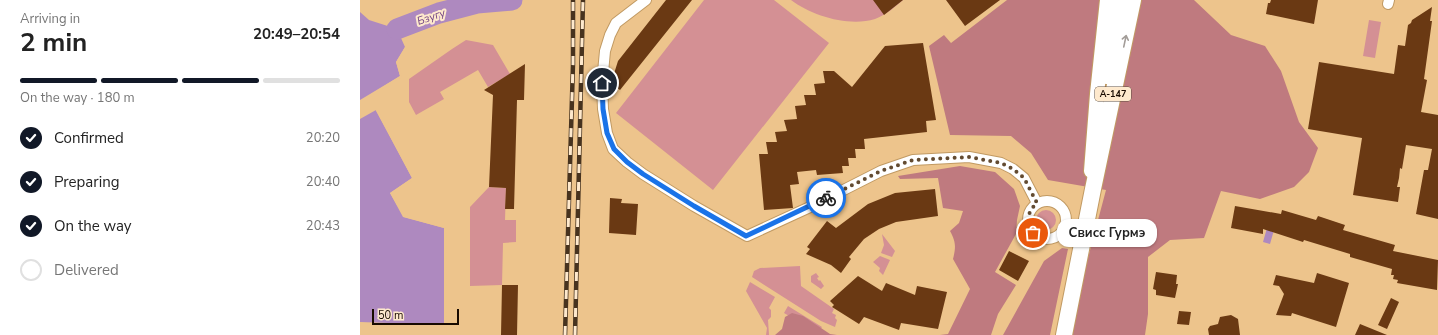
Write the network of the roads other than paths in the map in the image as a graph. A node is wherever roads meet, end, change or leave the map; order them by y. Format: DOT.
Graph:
graph roads {
  1 [pos="646,0"];
  2 [pos="1107,0"];
  3 [pos="1119,0"];
  4 [pos="1134,0"];
  5 [pos="1092,182"];
  6 [pos="1037,203"];
  7 [pos="1065,225"];
  8 [pos="1084,232"];
  9 [pos="1064,335"];
  1 -- 6 [label="street"];
  2 -- 5 [label="main road, А-147"];
  3 -- 5 [label="main road, А-147"];
  5 -- 4 [label="main road, А-147, one-way"];
  5 -- 8 [label="main road, А-147"];
  6 -- 7 [label="street"];
  6 -- 7 [label="street"];
  7 -- 8 [label="street"];
  8 -- 9 [label="main road, А-147"];
}
